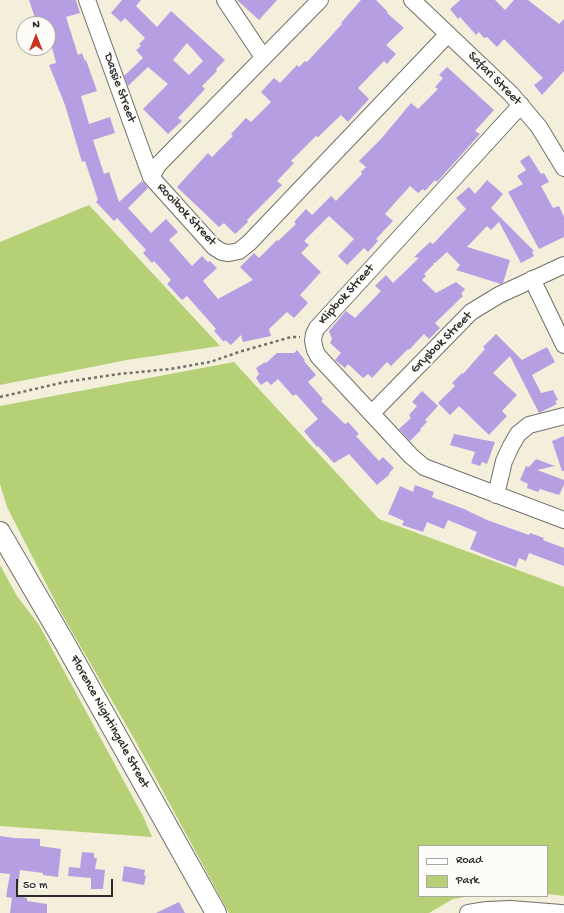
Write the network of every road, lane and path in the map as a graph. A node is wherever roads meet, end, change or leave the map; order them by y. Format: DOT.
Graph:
graph roads {
  1 [pos="87,0"];
  2 [pos="225,0"];
  3 [pos="320,0"];
  4 [pos="412,0"];
  5 [pos="448,34"];
  6 [pos="263,58"];
  7 [pos="521,105"];
  8 [pos="564,168"];
  9 [pos="151,177"];
  10 [pos="564,265"];
  11 [pos="532,279"];
  12 [pos="314,338"];
  13 [pos="564,345"];
  14 [pos="0,397"];
  15 [pos="372,413"];
  16 [pos="564,416"];
  17 [pos="496,495"];
  18 [pos="564,520"];
  19 [pos="0,532"];
  20 [pos="216,913"];
  21 [pos="468,913"];
  22 [pos="562,913"];
  1 -- 9 [label="street, Dassie Street"];
  2 -- 6 [label="street"];
  3 -- 6 [label="street, Rooibok Street"];
  4 -- 5 [label="street, Safari Street"];
  5 -- 7 [label="street, Safari Street"];
  5 -- 9 [label="street, Rooibok Street"];
  6 -- 9 [label="street, Rooibok Street"];
  7 -- 8 [label="street, Safari Street"];
  7 -- 12 [label="street, Klipbok Street"];
  10 -- 11 [label="street, Grysbok Street"];
  11 -- 13 [label="street"];
  11 -- 15 [label="street, Grysbok Street"];
  12 -- 14 [label="path"];
  12 -- 15 [label="street, Klipbok Street"];
  15 -- 17 [label="street, Klipbok Street"];
  16 -- 17 [label="street"];
  17 -- 18 [label="street, Klipbok Street"];
  19 -- 20 [label="main road, Florence Nightingale Street"];
  21 -- 22 [label="street"];
}
